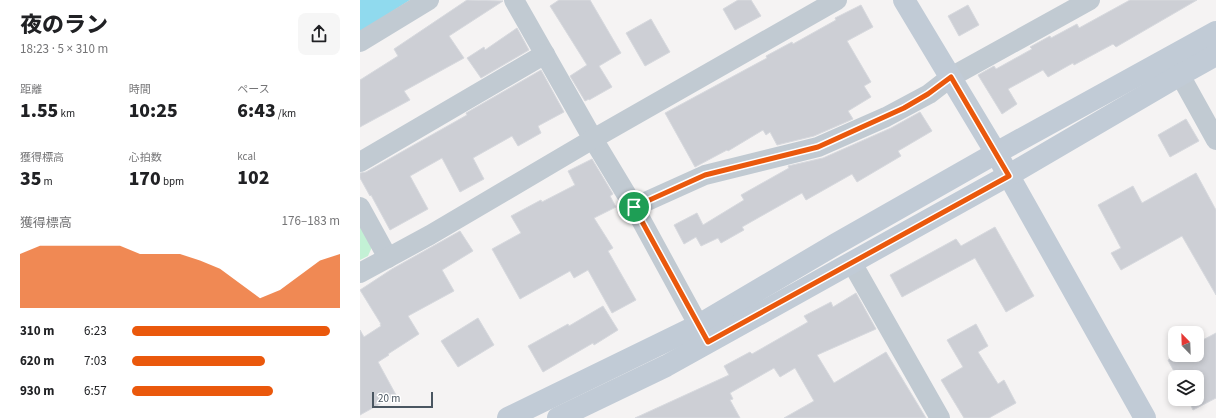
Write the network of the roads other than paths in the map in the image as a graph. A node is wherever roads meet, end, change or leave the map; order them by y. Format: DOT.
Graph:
graph roads {
  1 [pos="430,0"];
  2 [pos="514,0"];
  3 [pos="837,0"];
  4 [pos="904,0"];
  5 [pos="1090,0"];
  6 [pos="1216,32"];
  7 [pos="360,42"];
  8 [pos="545,54"];
  9 [pos="1216,55"];
  10 [pos="1180,75"];
  11 [pos="951,77"];
  12 [pos="593,139"];
  13 [pos="1216,140"];
  14 [pos="996,153"];
  15 [pos="360,162"];
  16 [pos="1009,176"];
  17 [pos="360,207"];
  18 [pos="634,207"];
  19 [pos="388,258"];
  20 [pos="852,263"];
  21 [pos="360,273"];
  22 [pos="703,334"];
  23 [pos="508,418"];
  24 [pos="558,418"];
  25 [pos="940,418"];
  26 [pos="1146,418"];
  1 -- 7 [label="street"];
  2 -- 8 [label="street"];
  3 -- 12 [label="street"];
  4 -- 11 [label="street"];
  5 -- 11 [label="street"];
  6 -- 14 [label="street"];
  8 -- 12 [label="street"];
  8 -- 15 [label="street"];
  9 -- 10 [label="street"];
  10 -- 13 [label="street"];
  10 -- 16 [label="street"];
  11 -- 14 [label="street"];
  11 -- 18 [label="street"];
  12 -- 18 [label="street"];
  12 -- 19 [label="street"];
  14 -- 16 [label="street"];
  14 -- 22 [label="street"];
  16 -- 20 [label="street"];
  16 -- 26 [label="street"];
  17 -- 19 [label="street"];
  18 -- 22 [label="street"];
  19 -- 21 [label="street"];
  20 -- 22 [label="street"];
  20 -- 25 [label="street"];
  22 -- 23 [label="street"];
  22 -- 24 [label="street"];
}
